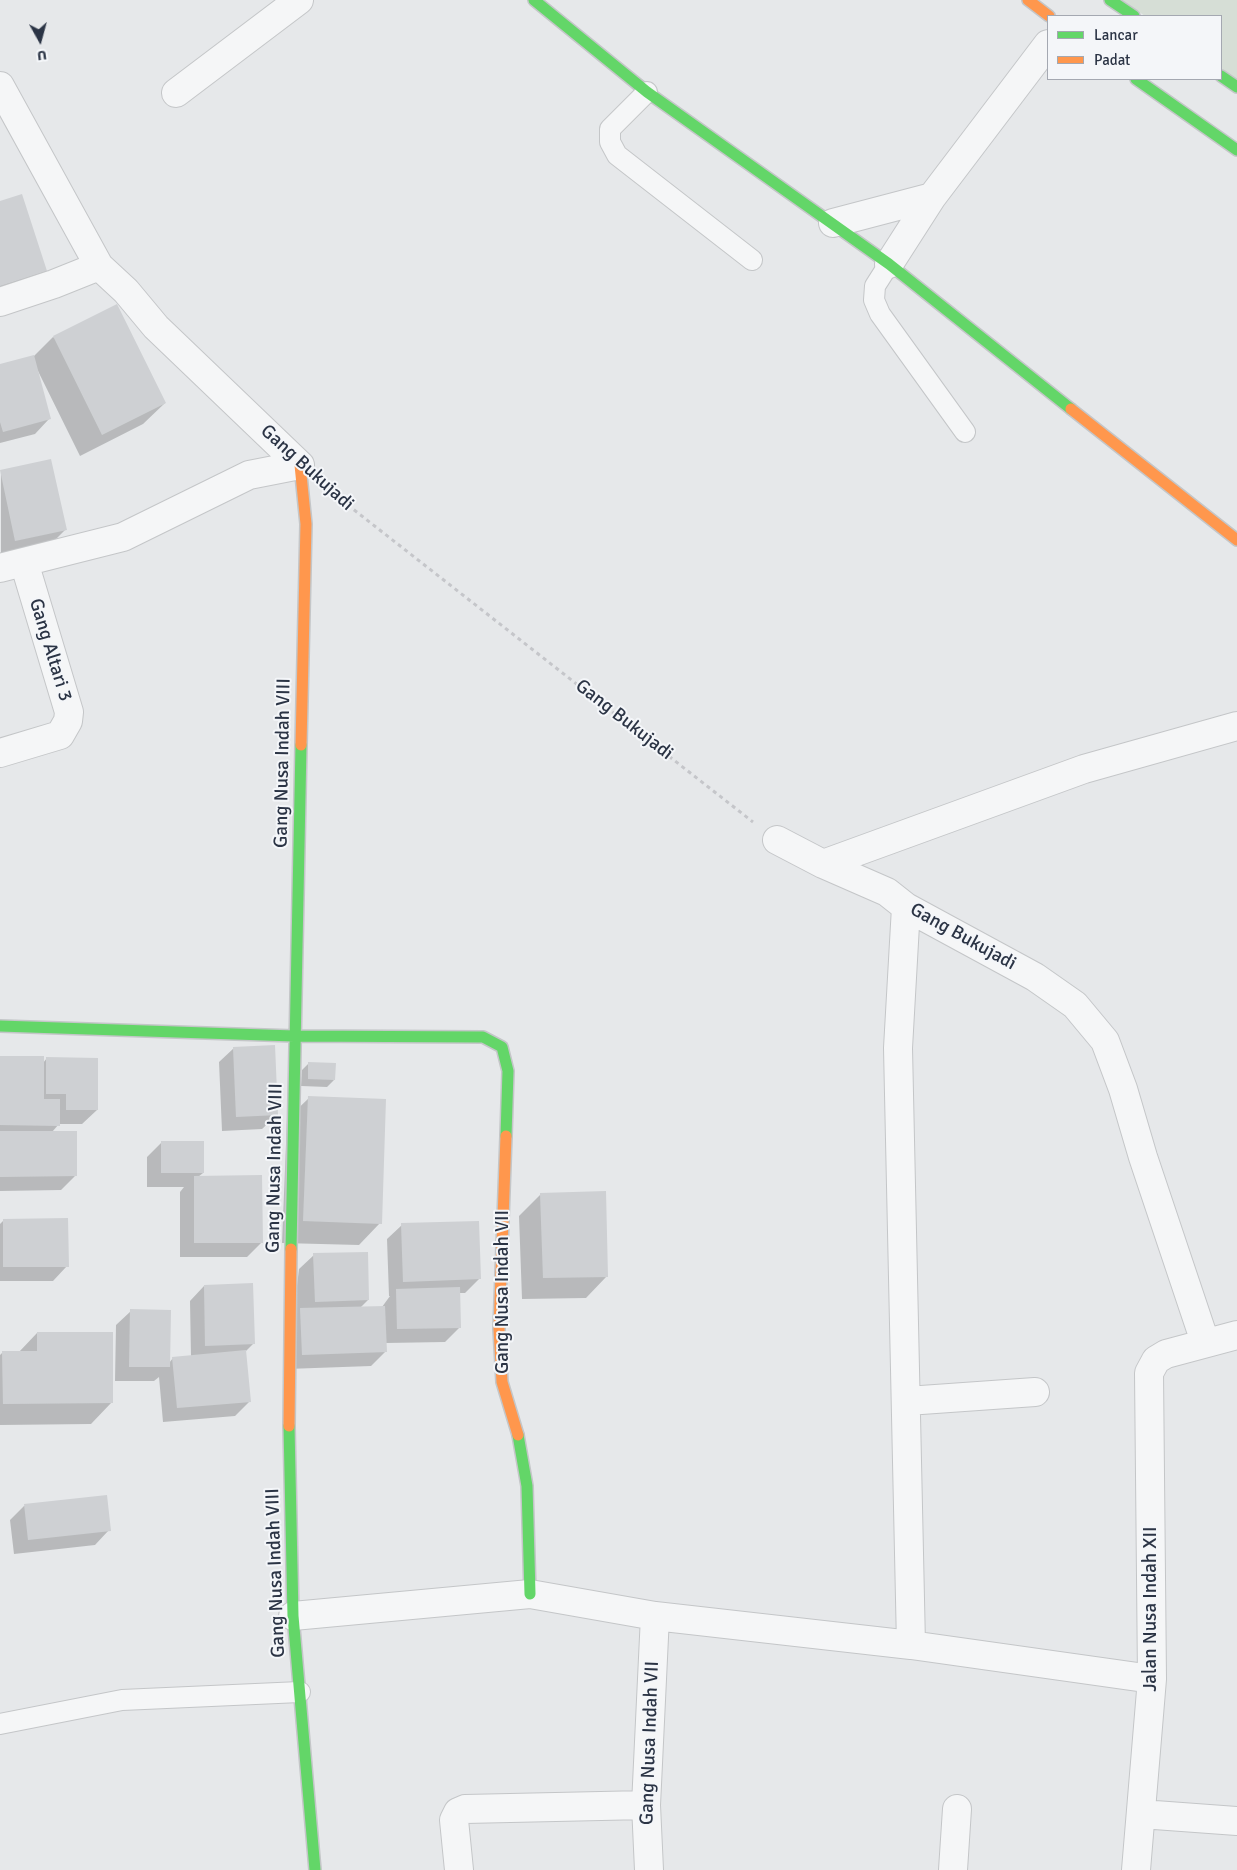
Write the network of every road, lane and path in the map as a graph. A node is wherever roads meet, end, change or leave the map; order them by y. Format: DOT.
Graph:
graph roads {
  1 [pos="299,0"];
  2 [pos="534,0"];
  3 [pos="1028,0"];
  4 [pos="1110,0"];
  5 [pos="1048,15"];
  6 [pos="1132,15"];
  7 [pos="1047,45"];
  8 [pos="1222,77"];
  9 [pos="1137,80"];
  10 [pos="0,86"];
  11 [pos="1237,87"];
  12 [pos="647,92"];
  13 [pos="176,93"];
  14 [pos="1237,150"];
  15 [pos="932,197"];
  16 [pos="833,223"];
  17 [pos="752,260"];
  18 [pos="889,264"];
  19 [pos="99,266"];
  20 [pos="0,302"];
  21 [pos="965,432"];
  22 [pos="300,465"];
  23 [pos="1237,540"];
  24 [pos="12,565"];
  25 [pos="1237,726"];
  26 [pos="0,753"];
  27 [pos="777,840"];
  28 [pos="823,864"];
  29 [pos="906,907"];
  30 [pos="0,1026"];
  31 [pos="294,1036"];
  32 [pos="1237,1335"];
  33 [pos="1205,1342"];
  34 [pos="1035,1392"];
  35 [pos="907,1401"];
  36 [pos="530,1594"];
  37 [pos="293,1616"];
  38 [pos="655,1616"];
  39 [pos="911,1645"];
  40 [pos="1152,1679"];
  41 [pos="300,1692"];
  42 [pos="0,1724"];
  43 [pos="646,1805"];
  44 [pos="957,1809"];
  45 [pos="1141,1814"];
  46 [pos="1237,1821"];
  47 [pos="315,1870"];
  48 [pos="459,1870"];
  49 [pos="649,1870"];
  50 [pos="953,1870"];
  51 [pos="1136,1870"];
  1 -- 13 [label="street"];
  2 -- 12 [label="main road"];
  3 -- 5 [label="main road"];
  4 -- 6 [label="main road"];
  7 -- 15 [label="street"];
  8 -- 11 [label="main road"];
  9 -- 14 [label="main road"];
  10 -- 19 [label="street, Gang Bukujadi"];
  12 -- 16 [label="main road"];
  12 -- 17 [label="lane"];
  15 -- 16 [label="street"];
  15 -- 18 [label="street"];
  16 -- 18 [label="main road"];
  18 -- 21 [label="lane"];
  18 -- 23 [label="main road"];
  19 -- 20 [label="street"];
  19 -- 22 [label="street, Gang Bukujadi"];
  22 -- 24 [label="street"];
  22 -- 27 [label="path, Gang Bukujadi"];
  22 -- 31 [label="main road, Gang Nusa Indah VIII"];
  24 -- 26 [label="street, Gang Altari 3"];
  25 -- 28 [label="street"];
  27 -- 28 [label="street, Gang Bukujadi"];
  28 -- 29 [label="street, Gang Bukujadi"];
  29 -- 33 [label="street, Gang Bukujadi"];
  29 -- 35 [label="street"];
  30 -- 31 [label="main road"];
  31 -- 36 [label="main road, Gang Nusa Indah VII"];
  31 -- 37 [label="main road, Gang Nusa Indah VIII"];
  32 -- 33 [label="street"];
  33 -- 40 [label="street, Jalan Nusa Indah XII"];
  34 -- 35 [label="street"];
  35 -- 39 [label="street"];
  36 -- 37 [label="street"];
  36 -- 38 [label="street"];
  37 -- 41 [label="main road, Gang Nusa Indah VIII"];
  38 -- 39 [label="street"];
  38 -- 43 [label="street, Gang Nusa Indah VII"];
  39 -- 40 [label="street"];
  40 -- 45 [label="street, Jalan Nusa Indah XII"];
  41 -- 42 [label="lane"];
  41 -- 47 [label="main road, Gang Nusa Indah VIII"];
  43 -- 48 [label="street"];
  43 -- 49 [label="street, Gang Nusa Indah VII"];
  44 -- 50 [label="street"];
  45 -- 46 [label="street"];
  45 -- 51 [label="street, Jalan Nusa Indah XII"];
}
